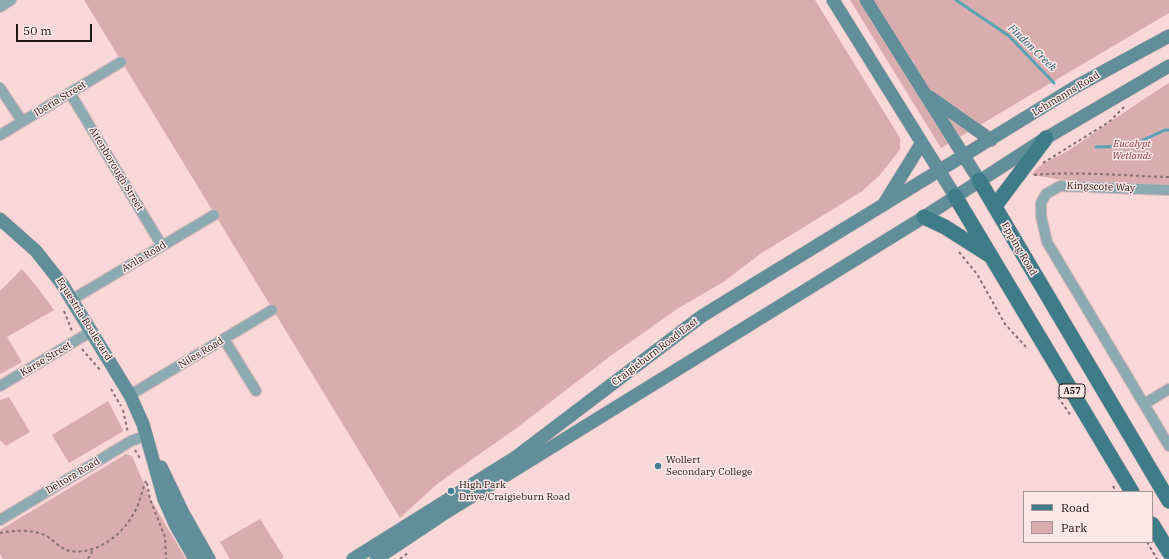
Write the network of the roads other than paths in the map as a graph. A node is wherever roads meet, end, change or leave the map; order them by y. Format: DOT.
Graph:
graph roads {
  1 [pos="11,0"];
  2 [pos="833,0"];
  3 [pos="866,0"];
  4 [pos="0,7"];
  5 [pos="1169,36"];
  6 [pos="121,62"];
  7 [pos="1169,66"];
  8 [pos="0,88"];
  9 [pos="924,92"];
  10 [pos="70,93"];
  11 [pos="22,121"];
  12 [pos="0,135"];
  13 [pos="1046,138"];
  14 [pos="991,140"];
  15 [pos="921,144"];
  16 [pos="964,157"];
  17 [pos="940,172"];
  18 [pos="979,180"];
  19 [pos="1169,190"];
  20 [pos="955,196"];
  21 [pos="882,206"];
  22 [pos="995,206"];
  23 [pos="214,215"];
  24 [pos="924,217"];
  25 [pos="0,219"];
  26 [pos="162,246"];
  27 [pos="989,255"];
  28 [pos="73,299"];
  29 [pos="272,310"];
  30 [pos="92,331"];
  31 [pos="224,339"];
  32 [pos="0,386"];
  33 [pos="1169,389"];
  34 [pos="256,391"];
  35 [pos="130,395"];
  36 [pos="1144,404"];
  37 [pos="146,435"];
  38 [pos="1169,446"];
  39 [pos="1131,491"];
  40 [pos="1169,500"];
  41 [pos="1,517"];
  42 [pos="1153,526"];
  43 [pos="1169,552"];
  44 [pos="195,559"];
  45 [pos="210,559"];
  46 [pos="353,559"];
  47 [pos="376,559"];
  1 -- 4 [label="street"];
  2 -- 15 [label="main road"];
  3 -- 9 [label="main road, Epping Road"];
  5 -- 14 [label="main road, Lehmanns Road"];
  6 -- 10 [label="street, Iberia Street"];
  7 -- 13 [label="main road"];
  8 -- 11 [label="street"];
  9 -- 14 [label="main road"];
  9 -- 16 [label="main road, Epping Road"];
  10 -- 11 [label="street, Iberia Street"];
  10 -- 26 [label="street, Attenborough Street"];
  11 -- 12 [label="street, Iberia Street"];
  13 -- 18 [label="main road"];
  13 -- 22 [label="main road"];
  14 -- 16 [label="main road, Lehmanns Road"];
  15 -- 17 [label="main road"];
  15 -- 21 [label="main road"];
  16 -- 17 [label="main road, Craigieburn Road East"];
  16 -- 18 [label="main road, Epping Road"];
  17 -- 20 [label="main road"];
  17 -- 21 [label="main road, Craigieburn Road East"];
  18 -- 20 [label="main road"];
  18 -- 22 [label="main road, Epping Road"];
  19 -- 36 [label="street, Kingscote Way"];
  20 -- 24 [label="main road"];
  20 -- 27 [label="main road, A57"];
  21 -- 46 [label="main road, Craigieburn Road East"];
  22 -- 40 [label="main road, Epping Road"];
  23 -- 26 [label="street, Avila Road"];
  24 -- 27 [label="main road"];
  24 -- 47 [label="main road"];
  25 -- 28 [label="main road, Equestria Boulevard"];
  26 -- 28 [label="street, Avila Road"];
  27 -- 39 [label="main road, A57"];
  28 -- 30 [label="main road, Equestria Boulevard"];
  29 -- 31 [label="street, Niles Road"];
  30 -- 32 [label="street, Karse Street"];
  30 -- 35 [label="main road, Equestria Boulevard"];
  31 -- 34 [label="street"];
  31 -- 35 [label="street, Niles Road"];
  33 -- 36 [label="street"];
  35 -- 37 [label="main road, Equestria Boulevard"];
  36 -- 38 [label="street"];
  37 -- 41 [label="street, Deltora Road"];
  37 -- 44 [label="main road, Equestria Boulevard"];
  37 -- 45 [label="main road, Equestria Boulevard"];
  42 -- 43 [label="main road"];
}
